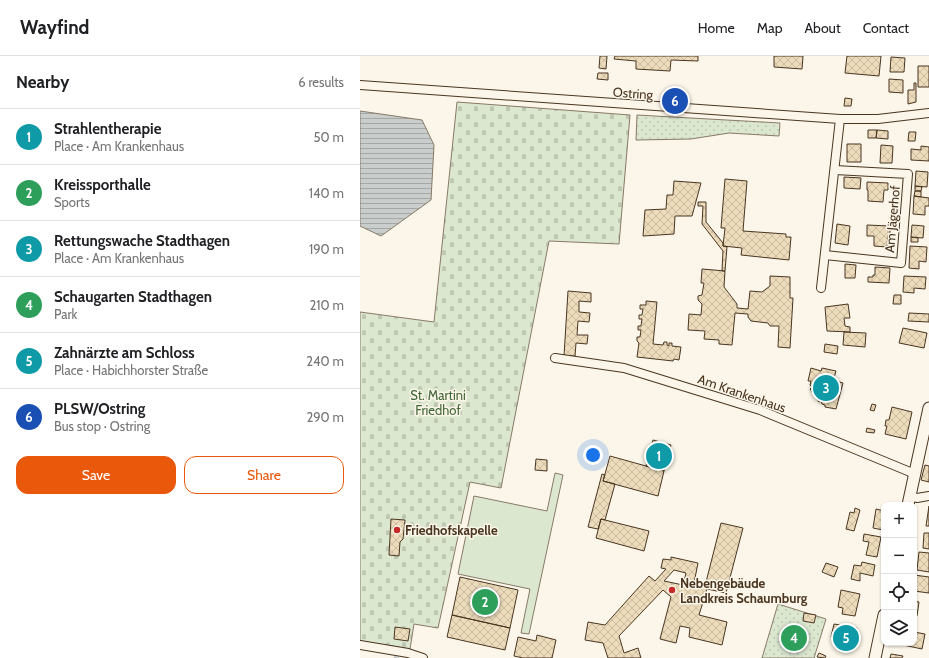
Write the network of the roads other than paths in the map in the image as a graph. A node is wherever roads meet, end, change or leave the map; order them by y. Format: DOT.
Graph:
graph roads {
  1 [pos="360,85"];
  2 [pos="929,113"];
  3 [pos="840,119"];
  4 [pos="835,170"];
  5 [pos="825,256"];
  6 [pos="821,288"];
  7 [pos="555,358"];
  8 [pos="929,408"];
  9 [pos="915,474"];
  10 [pos="929,496"];
  11 [pos="909,501"];
  12 [pos="881,629"];
  13 [pos="360,645"];
  14 [pos="423,658"];
  15 [pos="875,658"];
  1 -- 3 [label="street, Ostring"];
  2 -- 3 [label="street, Ostring"];
  3 -- 4 [label="street"];
  4 -- 5 [label="street"];
  4 -- 5 [label="street, Am Jägerhof"];
  5 -- 6 [label="street"];
  7 -- 9 [label="street, Am Krankenhaus"];
  8 -- 9 [label="main road"];
  9 -- 11 [label="main road"];
  10 -- 11 [label="street"];
  12 -- 15 [label="main road"];
  13 -- 14 [label="street"];
}
